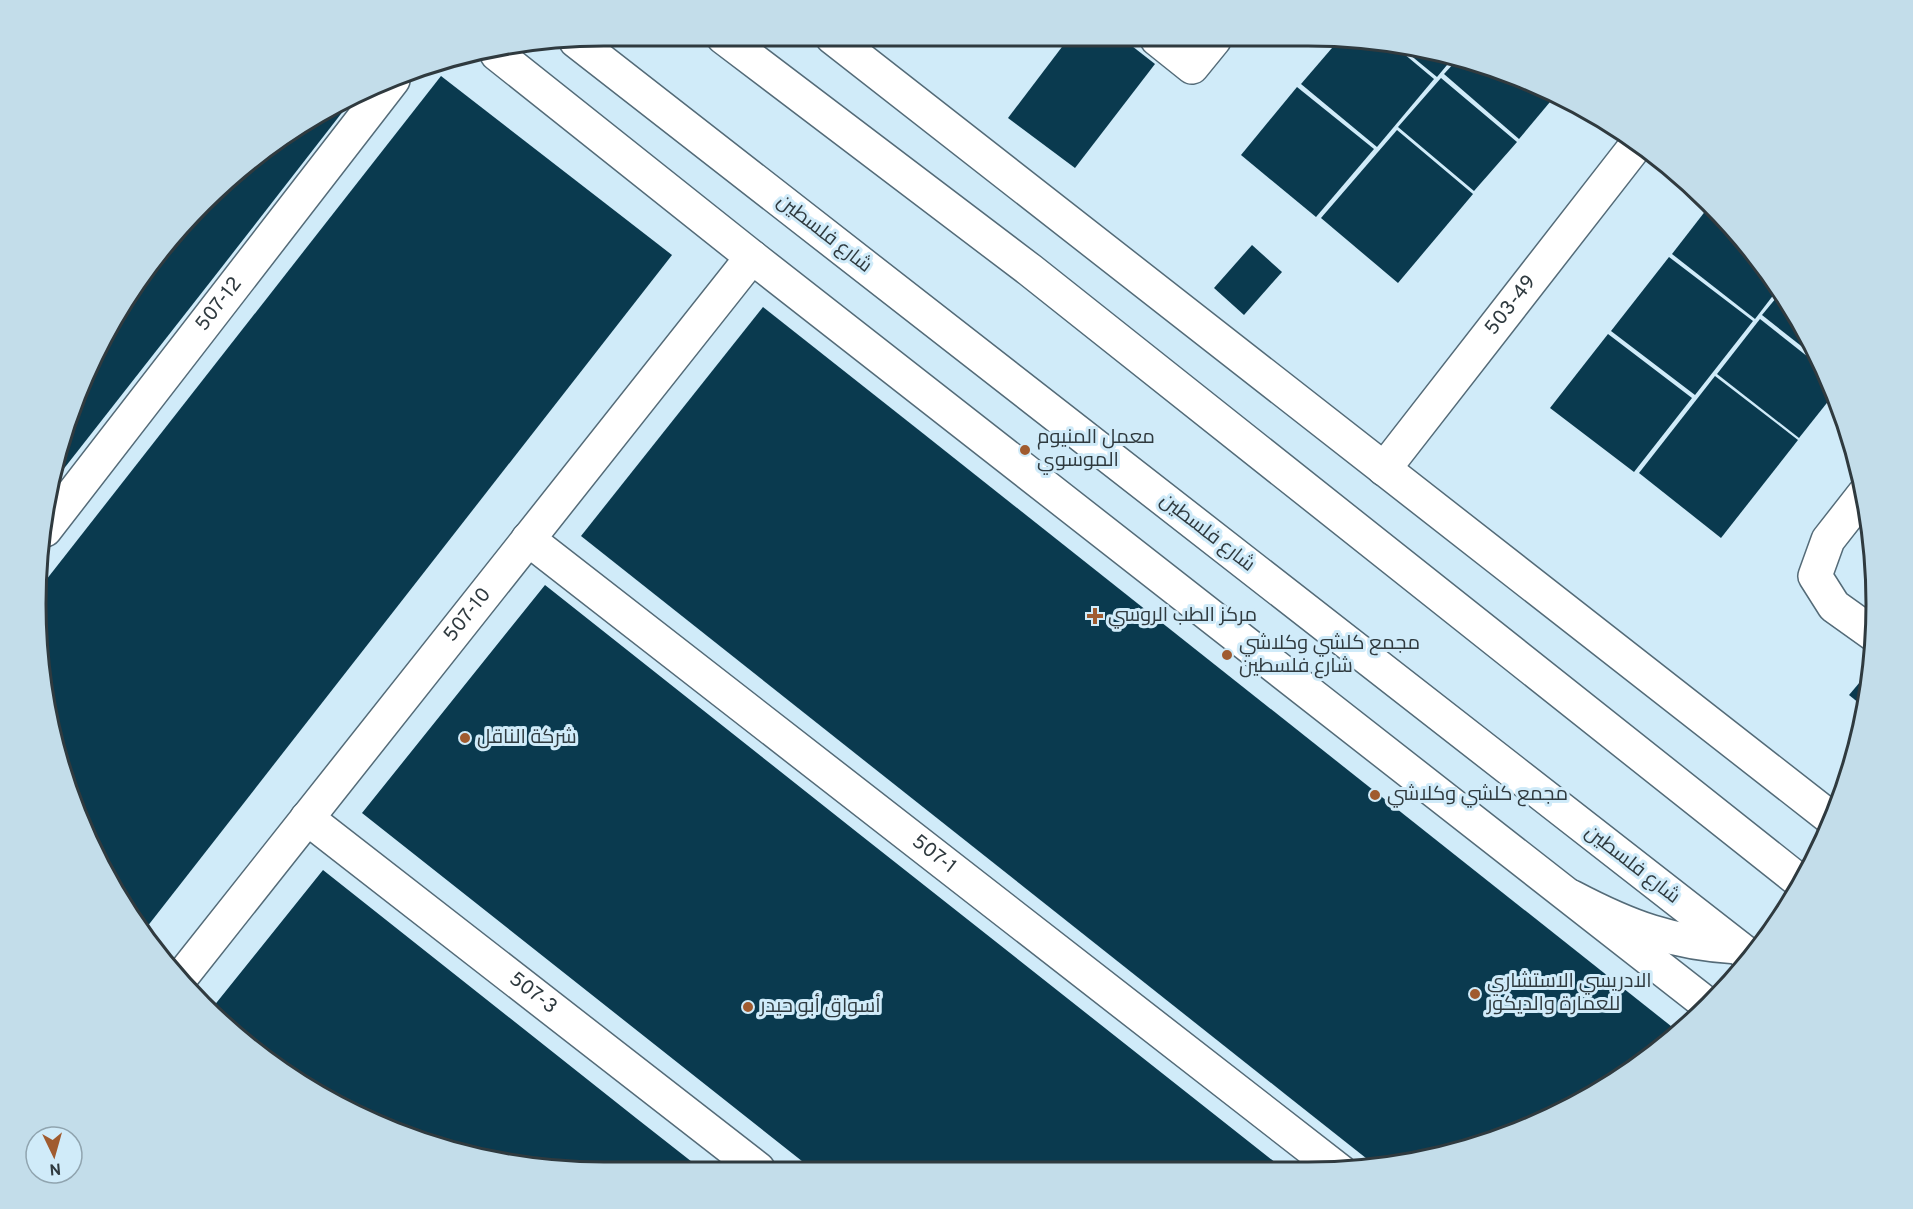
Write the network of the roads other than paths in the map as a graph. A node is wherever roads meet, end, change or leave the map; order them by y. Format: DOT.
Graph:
graph roads {
  1 [pos="735,46"];
  2 [pos="844,46"];
  3 [pos="1166,46"];
  4 [pos="1209,46"];
  5 [pos="584,47"];
  6 [pos="500,56"];
  7 [pos="383,92"];
  8 [pos="1632,150"];
  9 [pos="752,257"];
  10 [pos="1384,469"];
  11 [pos="1857,503"];
  12 [pos="53,520"];
  13 [pos="528,539"];
  14 [pos="1865,628"];
  15 [pos="1826,814"];
  16 [pos="308,818"];
  17 [pos="1795,878"];
  18 [pos="1572,897"];
  19 [pos="1744,952"];
  20 [pos="1744,953"];
  21 [pos="185,972"];
  22 [pos="1702,1000"];
  23 [pos="1327,1161"];
  24 [pos="749,1162"];
  1 -- 17 [label="street"];
  2 -- 10 [label="street"];
  3 -- 4 [label="street"];
  5 -- 19 [label="street, شارع فلسطين"];
  6 -- 9 [label="street"];
  7 -- 12 [label="street, 507-12"];
  8 -- 10 [label="street, 503-49"];
  9 -- 13 [label="street, 507-10"];
  9 -- 18 [label="street"];
  10 -- 15 [label="street"];
  11 -- 14 [label="street"];
  13 -- 16 [label="street, 507-10"];
  13 -- 23 [label="street, 507-1"];
  16 -- 21 [label="street, 507-10"];
  16 -- 24 [label="street, 507-3"];
  18 -- 20 [label="street"];
  18 -- 22 [label="street"];
}
